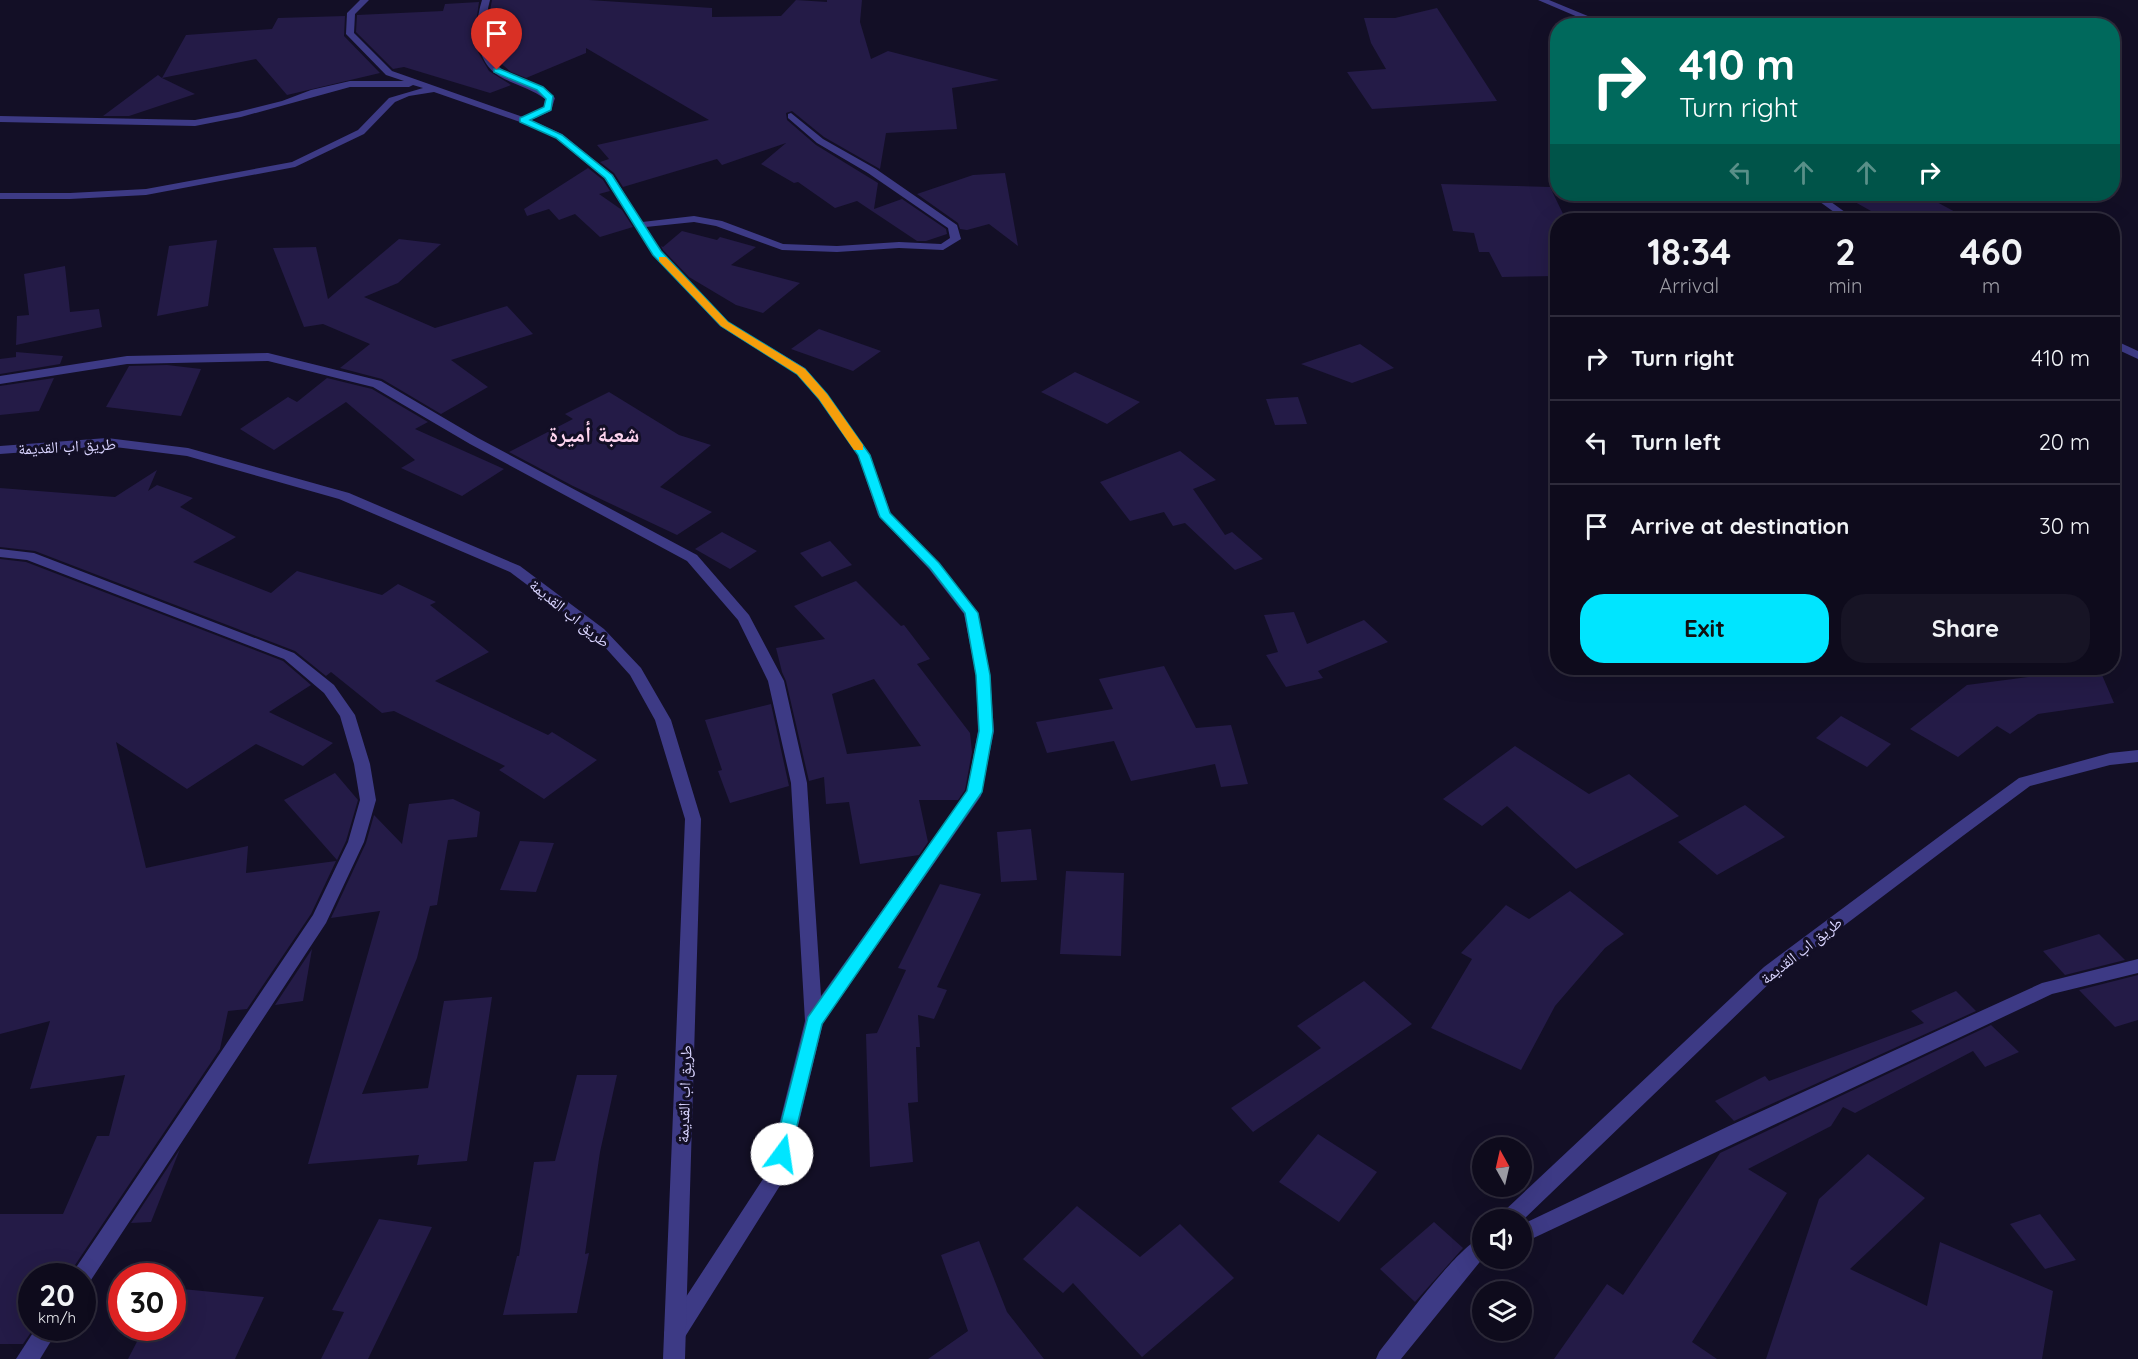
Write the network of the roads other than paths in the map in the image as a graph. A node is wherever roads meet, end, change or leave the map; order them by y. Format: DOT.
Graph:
graph roads {
  1 [pos="365,0"];
  2 [pos="486,0"];
  3 [pos="1542,0"];
  4 [pos="1588,18"];
  5 [pos="421,84"];
  6 [pos="434,89"];
  7 [pos="791,116"];
  8 [pos="0,119"];
  9 [pos="523,120"];
  10 [pos="0,196"];
  11 [pos="1824,201"];
  12 [pos="1841,213"];
  13 [pos="640,225"];
  14 [pos="2120,347"];
  15 [pos="2138,355"];
  16 [pos="0,380"];
  17 [pos="0,450"];
  18 [pos="0,553"];
  19 [pos="2138,756"];
  20 [pos="2138,966"];
  21 [pos="814,1022"];
  22 [pos="1521,1209"];
  23 [pos="1532,1229"];
  24 [pos="1472,1259"];
  25 [pos="91,1263"];
  26 [pos="674,1334"];
  27 [pos="39,1341"];
  28 [pos="27,1359"];
  29 [pos="674,1359"];
  30 [pos="1387,1359"];
  1 -- 5 [label="street"];
  2 -- 9 [label="street"];
  3 -- 4 [label="street"];
  5 -- 6 [label="street"];
  5 -- 8 [label="street"];
  6 -- 9 [label="street"];
  6 -- 10 [label="street"];
  7 -- 13 [label="street"];
  9 -- 13 [label="street"];
  11 -- 12 [label="street"];
  13 -- 21 [label="street"];
  14 -- 15 [label="street"];
  16 -- 21 [label="street"];
  17 -- 26 [label="street, طريق اب القديمة"];
  18 -- 25 [label="street"];
  19 -- 22 [label="street, طريق اب القديمة"];
  20 -- 23 [label="street"];
  21 -- 26 [label="street"];
  24 -- 30 [label="street"];
  26 -- 29 [label="street, طريق اب القديمة"];
  27 -- 28 [label="street"];
}
